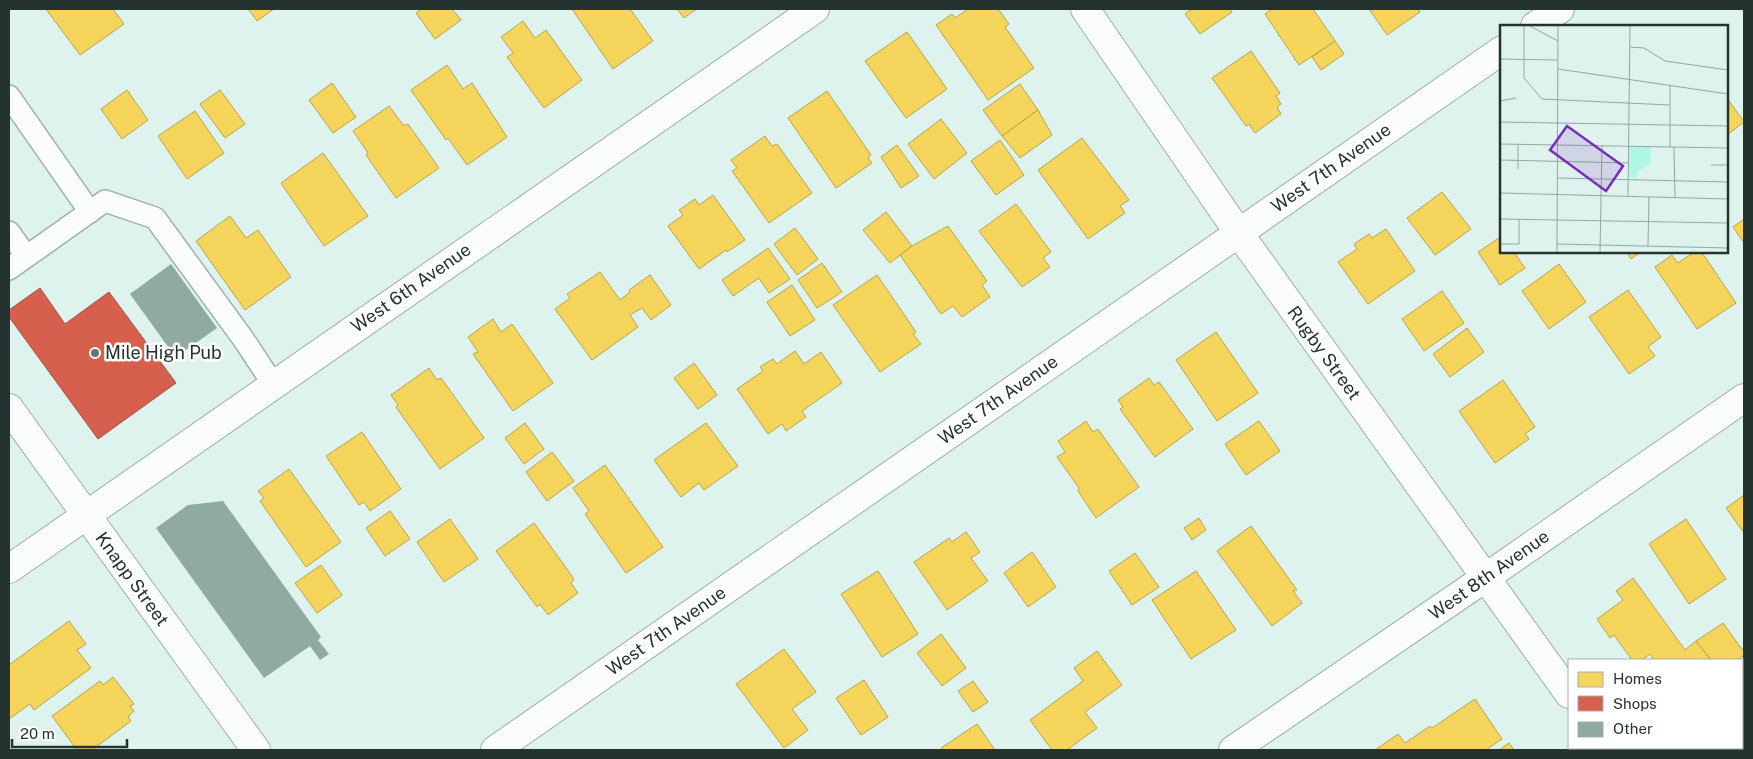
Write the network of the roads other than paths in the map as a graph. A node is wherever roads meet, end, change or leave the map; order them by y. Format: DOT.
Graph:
graph roads {
  1 [pos="815,9"];
  2 [pos="1084,9"];
  3 [pos="1560,9"];
  4 [pos="1536,25"];
  5 [pos="1500,51"];
  6 [pos="9,96"];
  7 [pos="90,212"];
  8 [pos="9,232"];
  9 [pos="1238,232"];
  10 [pos="26,256"];
  11 [pos="9,269"];
  12 [pos="273,384"];
  13 [pos="1744,398"];
  14 [pos="9,408"];
  15 [pos="86,514"];
  16 [pos="9,569"];
  17 [pos="1486,578"];
  18 [pos="1568,693"];
  19 [pos="256,750"];
  20 [pos="495,750"];
  21 [pos="1233,750"];
  1 -- 12 [label="street, West 6th Avenue"];
  2 -- 9 [label="street, Rugby Street"];
  3 -- 4 [label="street"];
  5 -- 9 [label="street, West 7th Avenue"];
  6 -- 7 [label="lane"];
  7 -- 10 [label="lane"];
  7 -- 12 [label="lane"];
  8 -- 10 [label="lane"];
  9 -- 17 [label="street, Rugby Street"];
  9 -- 20 [label="street, West 7th Avenue"];
  10 -- 11 [label="lane"];
  12 -- 15 [label="street, West 6th Avenue"];
  13 -- 17 [label="street, West 8th Avenue"];
  14 -- 15 [label="street, Knapp Street"];
  15 -- 16 [label="street, West 6th Avenue"];
  15 -- 19 [label="street, Knapp Street"];
  17 -- 18 [label="street, Rugby Street"];
  17 -- 21 [label="street, West 8th Avenue"];
}
